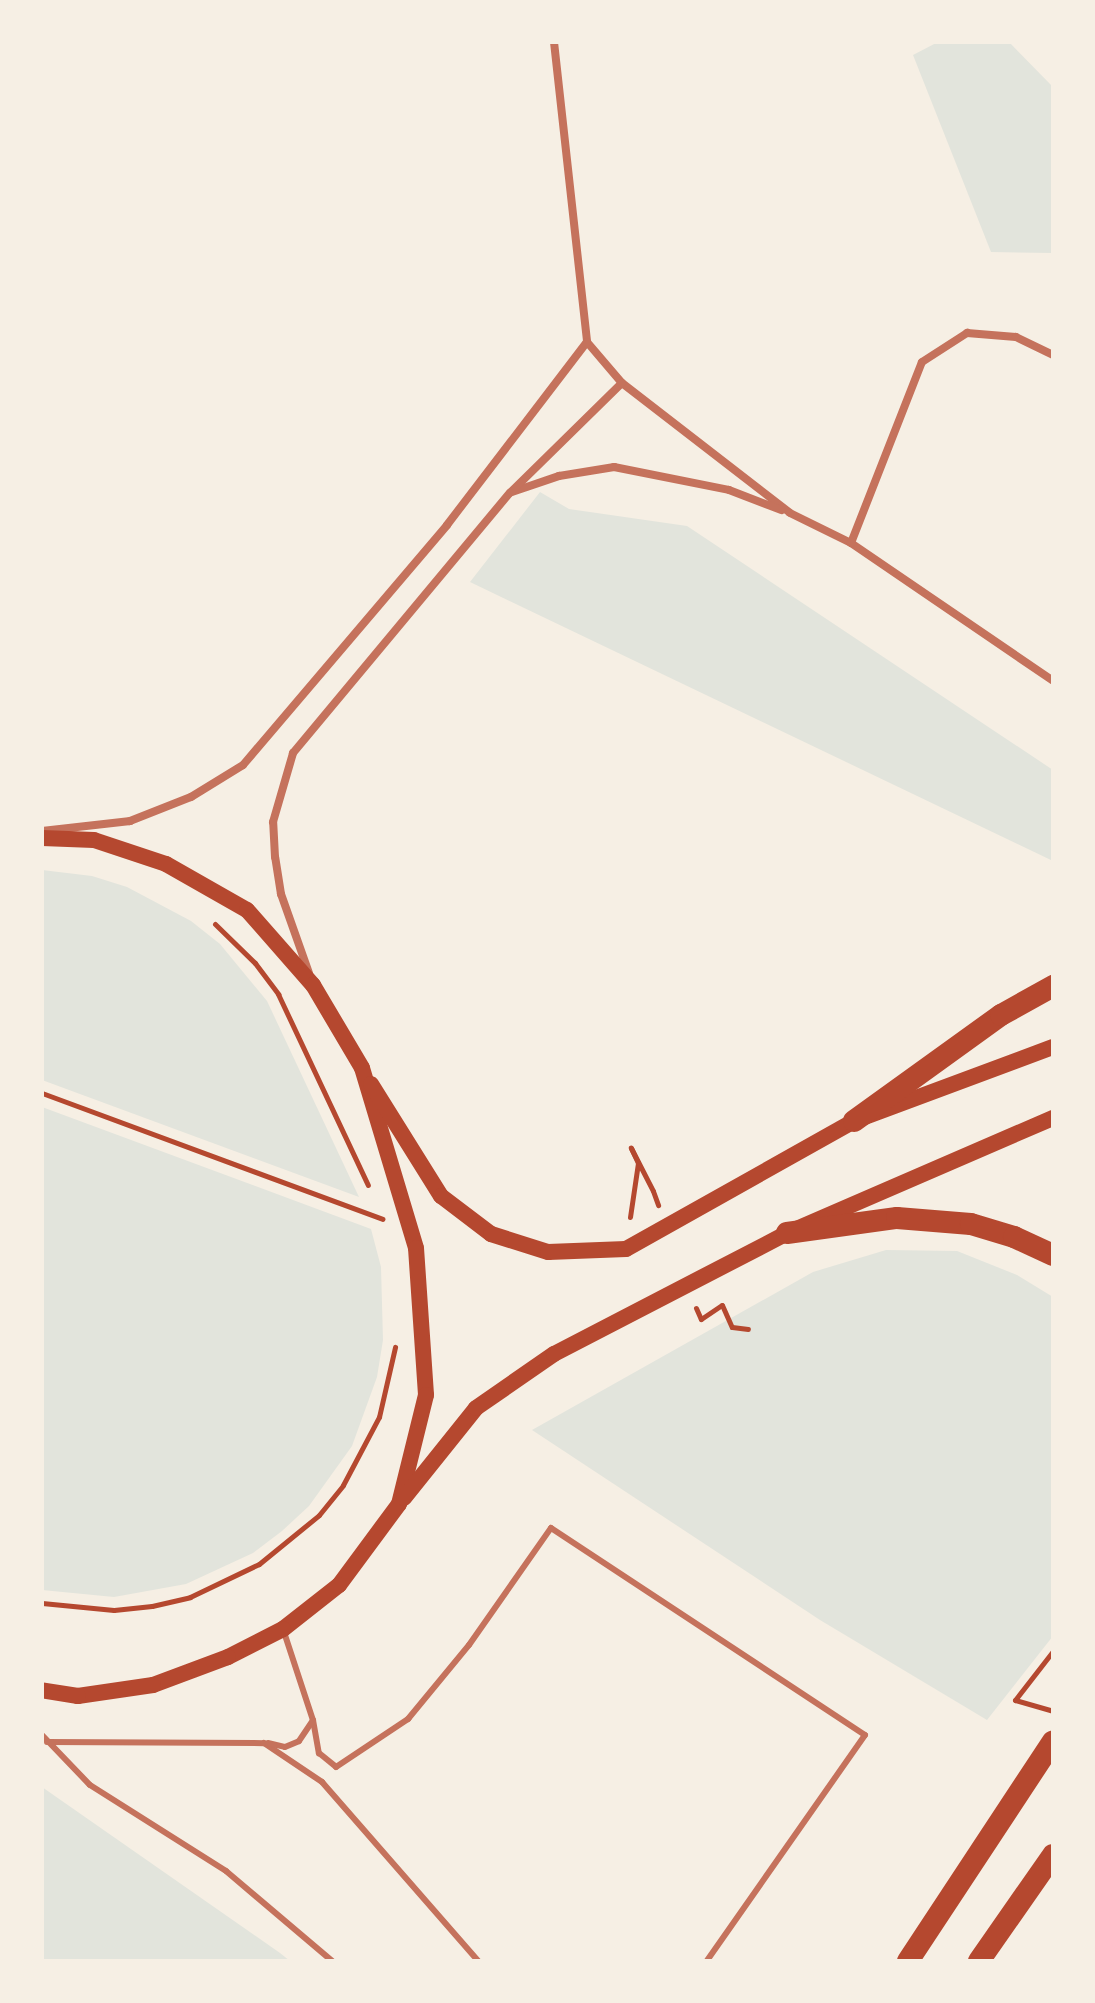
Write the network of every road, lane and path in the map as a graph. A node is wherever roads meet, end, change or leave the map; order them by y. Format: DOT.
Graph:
graph roads {
  1 [pos="554,42"];
  2 [pos="587,342"];
  3 [pos="1053,355"];
  4 [pos="622,383"];
  5 [pos="510,493"];
  6 [pos="790,513"];
  7 [pos="851,543"];
  8 [pos="1053,681"];
  9 [pos="42,831"];
  10 [pos="42,838"];
  11 [pos="209,919"];
  12 [pos="313,985"];
  13 [pos="1053,986"];
  14 [pos="1053,1047"];
  15 [pos="362,1068"];
  16 [pos="42,1093"];
  17 [pos="1053,1118"];
  18 [pos="854,1121"];
  19 [pos="371,1191"];
  20 [pos="376,1205"];
  21 [pos="381,1219"];
  22 [pos="663,1219"];
  23 [pos="384,1227"];
  24 [pos="787,1233"];
  25 [pos="416,1248"];
  26 [pos="626,1249"];
  27 [pos="1053,1255"];
  28 [pos="695,1305"];
  29 [pos="748,1329"];
  30 [pos="396,1341"];
  31 [pos="399,1504"];
  32 [pos="42,1603"];
  33 [pos="283,1629"];
  34 [pos="1053,1651"];
  35 [pos="42,1690"];
  36 [pos="1053,1711"];
  37 [pos="313,1720"];
  38 [pos="42,1735"];
  39 [pos="1053,1741"];
  40 [pos="47,1742"];
  41 [pos="264,1743"];
  42 [pos="1053,1855"];
  43 [pos="332,1961"];
  44 [pos="478,1961"];
  45 [pos="707,1961"];
  46 [pos="908,1961"];
  47 [pos="979,1961"];
  1 -- 2 [label="street"];
  2 -- 4 [label="street"];
  2 -- 9 [label="street"];
  3 -- 7 [label="street"];
  4 -- 5 [label="street"];
  4 -- 6 [label="street"];
  5 -- 6 [label="street"];
  5 -- 12 [label="street"];
  6 -- 7 [label="street"];
  7 -- 8 [label="street"];
  10 -- 12 [label="main road"];
  11 -- 19 [label="path"];
  12 -- 15 [label="main road"];
  13 -- 18 [label="highway"];
  14 -- 18 [label="main road"];
  15 -- 25 [label="main road"];
  15 -- 26 [label="main road"];
  16 -- 21 [label="path"];
  17 -- 24 [label="main road"];
  18 -- 26 [label="main road"];
  20 -- 21 [label="path"];
  21 -- 23 [label="path"];
  21 -- 25 [label="path"];
  22 -- 26 [label="path"];
  24 -- 27 [label="highway"];
  24 -- 31 [label="main road"];
  25 -- 31 [label="main road"];
  28 -- 29 [label="path"];
  30 -- 32 [label="path"];
  31 -- 33 [label="main road"];
  33 -- 35 [label="main road"];
  33 -- 37 [label="lane"];
  34 -- 36 [label="path"];
  37 -- 41 [label="lane"];
  37 -- 45 [label="lane"];
  38 -- 40 [label="lane"];
  39 -- 46 [label="highway"];
  40 -- 41 [label="lane"];
  40 -- 43 [label="lane"];
  41 -- 44 [label="lane"];
  42 -- 47 [label="highway"];
}
